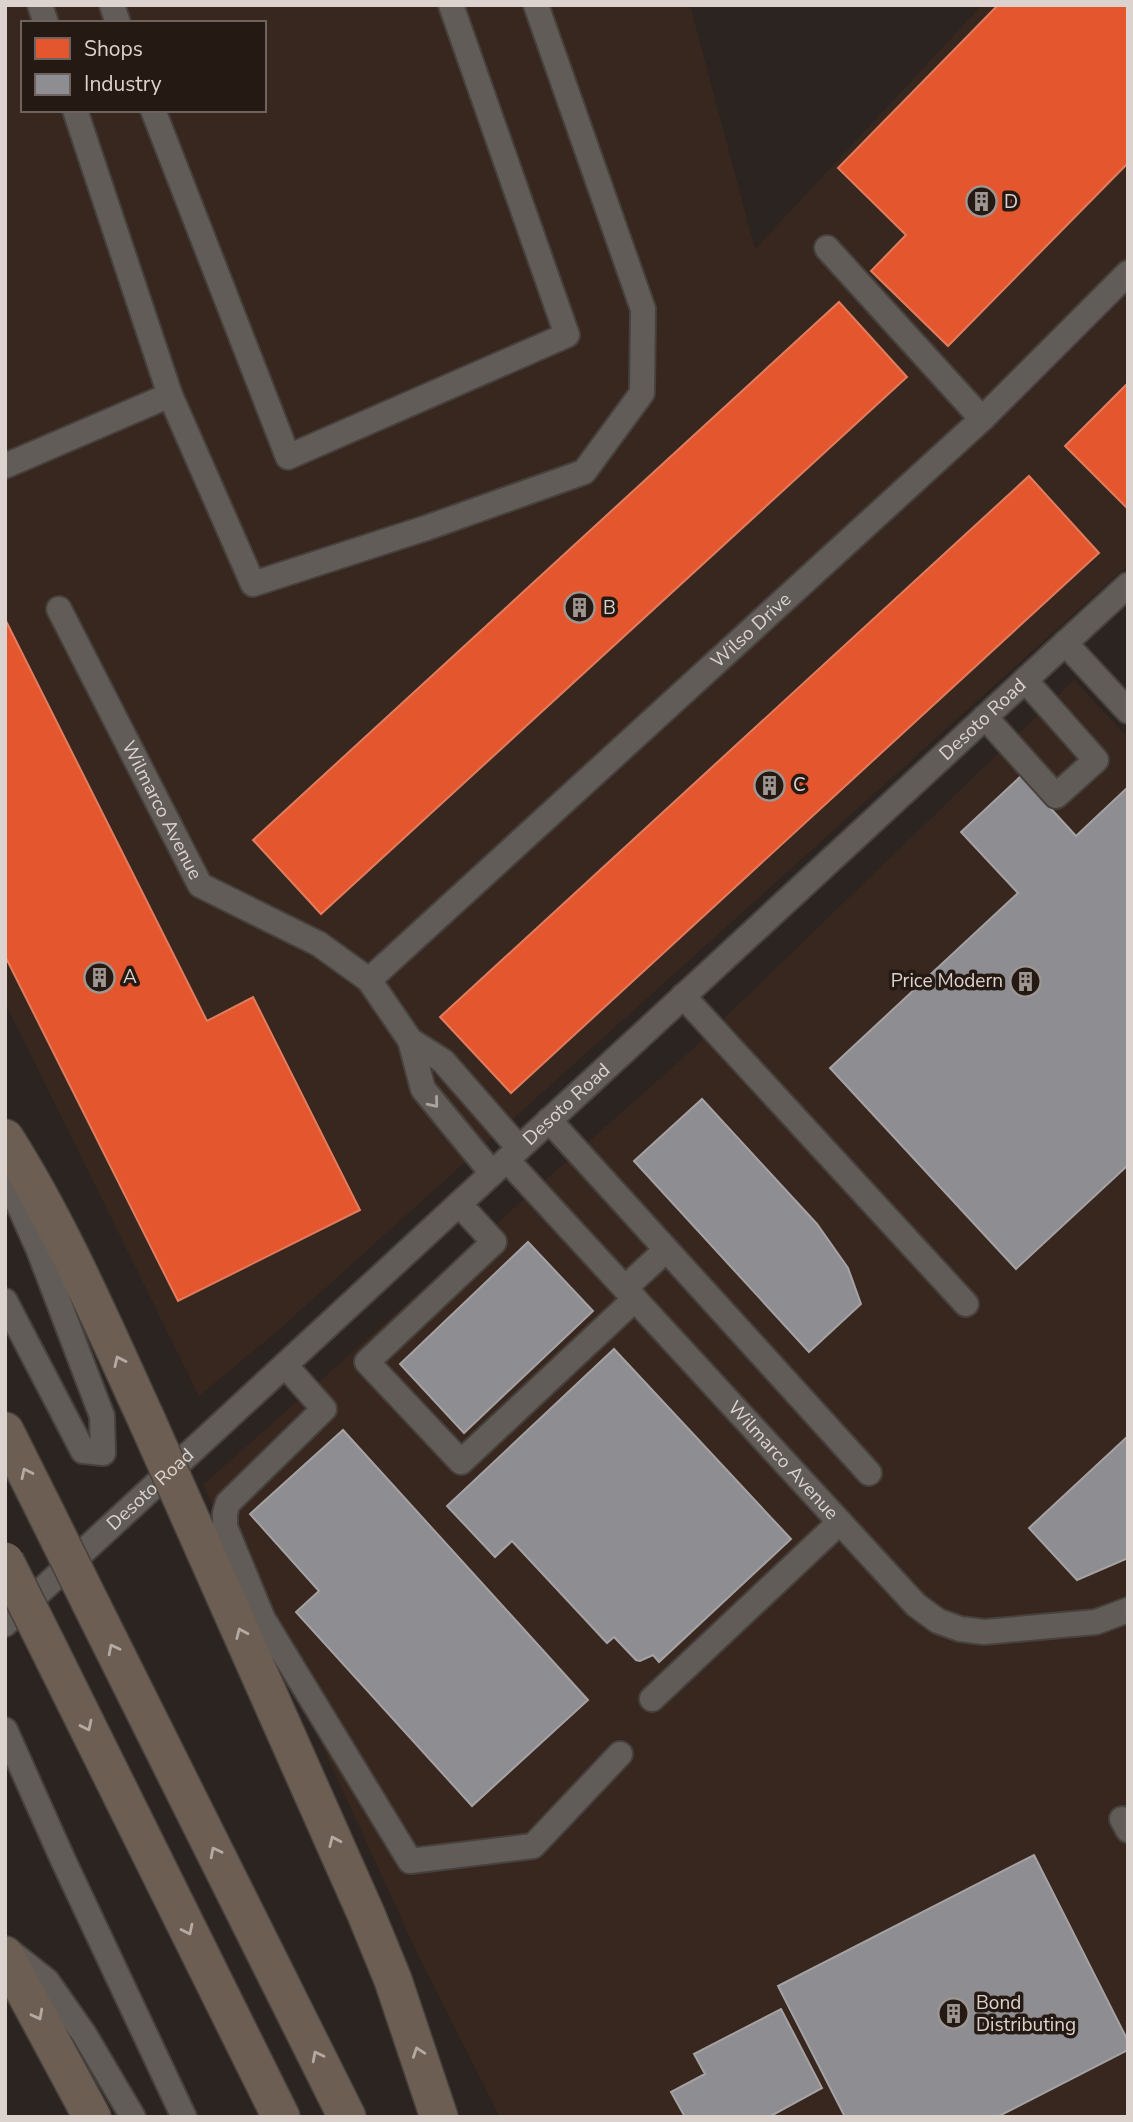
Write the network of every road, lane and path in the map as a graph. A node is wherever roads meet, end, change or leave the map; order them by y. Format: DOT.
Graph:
graph roads {
  1 [pos="451,5"];
  2 [pos="536,5"];
  3 [pos="76,112"];
  4 [pos="154,112"];
  5 [pos="827,248"];
  6 [pos="1128,273"];
  7 [pos="170,394"];
  8 [pos="982,419"];
  9 [pos="5,466"];
  10 [pos="1128,585"];
  11 [pos="59,609"];
  12 [pos="1065,643"];
  13 [pos="1025,680"];
  14 [pos="1128,711"];
  15 [pos="985,717"];
  16 [pos="369,980"];
  17 [pos="683,996"];
  18 [pos="410,1040"];
  19 [pos="549,1121"];
  20 [pos="5,1138"];
  21 [pos="506,1160"];
  22 [pos="5,1174"];
  23 [pos="459,1204"];
  24 [pos="666,1250"];
  25 [pos="630,1294"];
  26 [pos="5,1301"];
  27 [pos="966,1304"];
  28 [pos="285,1365"];
  29 [pos="5,1431"];
  30 [pos="869,1474"];
  31 [pos="840,1522"];
  32 [pos="5,1561"];
  33 [pos="1124,1612"];
  34 [pos="5,1624"];
  35 [pos="652,1699"];
  36 [pos="5,1730"];
  37 [pos="620,1754"];
  38 [pos="5,1948"];
  39 [pos="5,1955"];
  40 [pos="92,2117"];
  41 [pos="133,2117"];
  42 [pos="184,2117"];
  43 [pos="281,2117"];
  44 [pos="347,2117"];
  45 [pos="439,2117"];
  1 -- 4 [label="street"];
  2 -- 7 [label="street"];
  3 -- 7 [label="street"];
  5 -- 8 [label="street"];
  6 -- 8 [label="street, Wilso Drive"];
  7 -- 9 [label="street"];
  8 -- 16 [label="street, Wilso Drive"];
  10 -- 12 [label="street, Desoto Road"];
  11 -- 16 [label="street, Wilmarco Avenue"];
  12 -- 13 [label="street, Desoto Road"];
  12 -- 14 [label="street"];
  13 -- 15 [label="street, Desoto Road"];
  13 -- 15 [label="street"];
  15 -- 17 [label="street, Desoto Road"];
  16 -- 18 [label="street, Wilmarco Avenue"];
  17 -- 19 [label="street, Desoto Road"];
  17 -- 27 [label="street"];
  18 -- 21 [label="street, Wilmarco Avenue"];
  18 -- 21 [label="street, Wilmarco Avenue, one-way"];
  19 -- 21 [label="street, Desoto Road"];
  19 -- 24 [label="street"];
  45 -- 20 [label="highway, one-way, bridge"];
  21 -- 23 [label="street, Desoto Road"];
  21 -- 25 [label="street, Wilmarco Avenue"];
  22 -- 26 [label="street"];
  23 -- 25 [label="street"];
  23 -- 28 [label="street, Desoto Road"];
  24 -- 25 [label="street"];
  24 -- 30 [label="street"];
  25 -- 31 [label="street, Wilmarco Avenue"];
  28 -- 34 [label="street, Desoto Road"];
  28 -- 37 [label="street"];
  44 -- 29 [label="highway, one-way, bridge"];
  31 -- 33 [label="street, Wilmarco Avenue"];
  31 -- 35 [label="street"];
  32 -- 43 [label="highway, one-way, bridge"];
  36 -- 42 [label="street"];
  38 -- 41 [label="street"];
  39 -- 40 [label="highway, one-way"];
}
